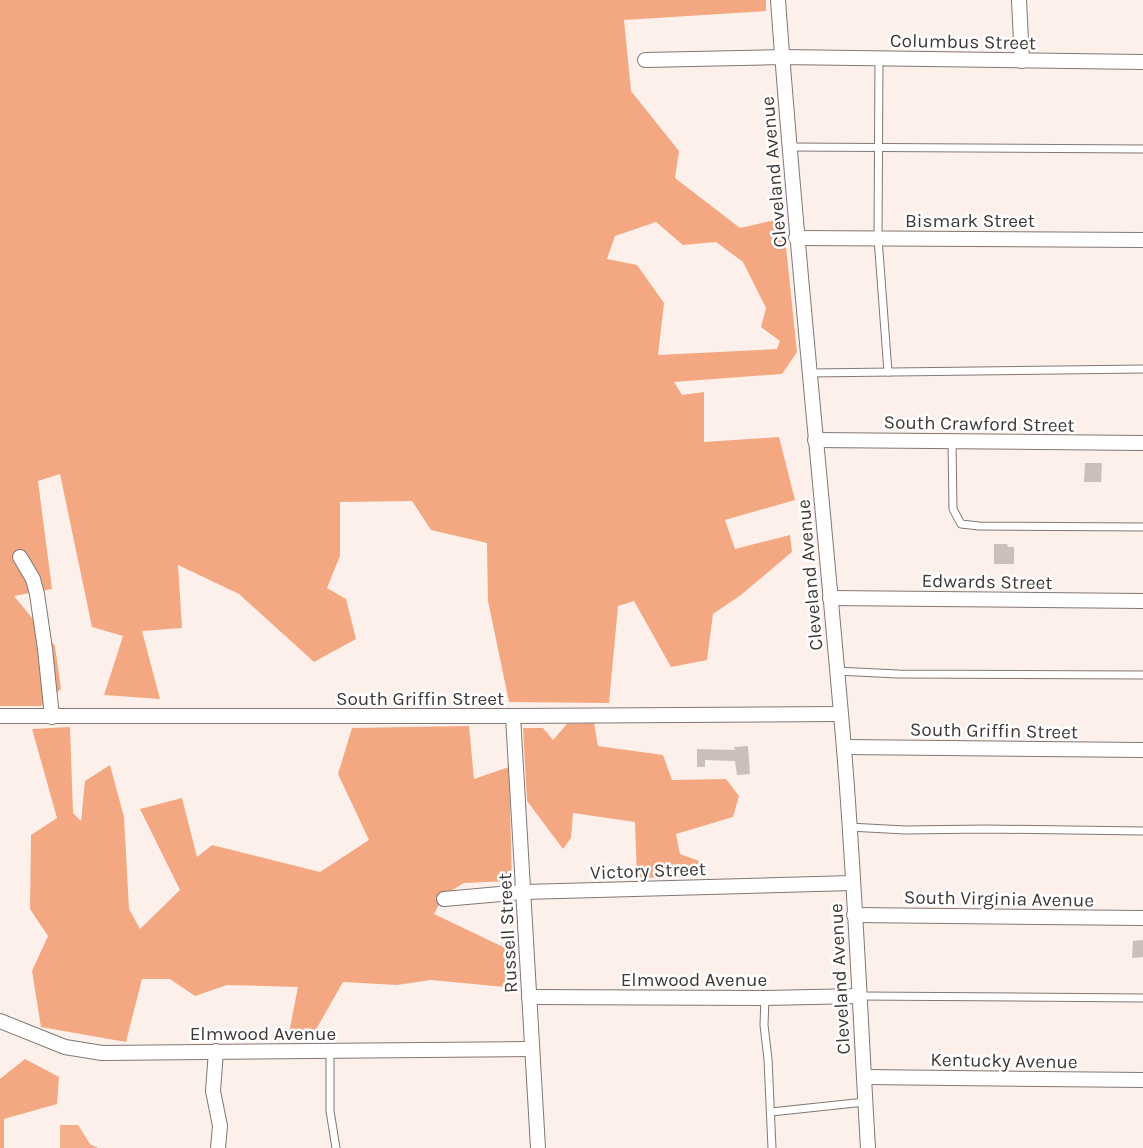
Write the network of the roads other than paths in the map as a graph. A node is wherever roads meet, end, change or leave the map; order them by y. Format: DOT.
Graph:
graph roads {
  1 [pos="778,0"];
  2 [pos="1019,0"];
  3 [pos="782,57"];
  4 [pos="879,58"];
  5 [pos="645,60"];
  6 [pos="1022,61"];
  7 [pos="1143,62"];
  8 [pos="790,147"];
  9 [pos="878,148"];
  10 [pos="1143,149"];
  11 [pos="796,238"];
  12 [pos="878,238"];
  13 [pos="1143,240"];
  14 [pos="1143,369"];
  15 [pos="888,372"];
  16 [pos="810,373"];
  17 [pos="815,440"];
  18 [pos="952,442"];
  19 [pos="1143,443"];
  20 [pos="1143,527"];
  21 [pos="20,557"];
  22 [pos="830,598"];
  23 [pos="1143,601"];
  24 [pos="836,671"];
  25 [pos="1143,675"];
  26 [pos="840,714"];
  27 [pos="0,716"];
  28 [pos="513,716"];
  29 [pos="52,717"];
  30 [pos="844,747"];
  31 [pos="1143,750"];
  32 [pos="849,827"];
  33 [pos="1143,831"];
  34 [pos="852,883"];
  35 [pos="523,892"];
  36 [pos="444,899"];
  37 [pos="854,915"];
  38 [pos="1143,918"];
  39 [pos="859,996"];
  40 [pos="529,997"];
  41 [pos="765,998"];
  42 [pos="1143,998"];
  43 [pos="0,1021"];
  44 [pos="532,1049"];
  45 [pos="216,1051"];
  46 [pos="330,1052"];
  47 [pos="864,1077"];
  48 [pos="1143,1080"];
  49 [pos="865,1102"];
  50 [pos="771,1112"];
  51 [pos="218,1148"];
  52 [pos="336,1148"];
  53 [pos="538,1148"];
  54 [pos="772,1148"];
  55 [pos="868,1148"];
  1 -- 3 [label="street, Cleveland Avenue"];
  2 -- 6 [label="street"];
  3 -- 4 [label="street, Columbus Street"];
  3 -- 5 [label="street, Columbus Street"];
  3 -- 8 [label="street, Cleveland Avenue"];
  4 -- 6 [label="street, Columbus Street"];
  4 -- 9 [label="lane"];
  6 -- 7 [label="street, Columbus Street"];
  8 -- 9 [label="lane"];
  8 -- 11 [label="street, Cleveland Avenue"];
  9 -- 10 [label="lane"];
  9 -- 12 [label="lane"];
  11 -- 12 [label="street, Bismark Street"];
  11 -- 16 [label="street, Cleveland Avenue"];
  12 -- 13 [label="street, Bismark Street"];
  12 -- 15 [label="lane"];
  14 -- 15 [label="lane"];
  15 -- 16 [label="lane"];
  16 -- 17 [label="street, Cleveland Avenue"];
  17 -- 18 [label="street, South Crawford Street"];
  17 -- 22 [label="street, Cleveland Avenue"];
  18 -- 19 [label="street, South Crawford Street"];
  18 -- 20 [label="lane"];
  21 -- 29 [label="street"];
  22 -- 23 [label="street, Edwards Street"];
  22 -- 24 [label="street, Cleveland Avenue"];
  24 -- 25 [label="lane"];
  24 -- 26 [label="street, Cleveland Avenue"];
  26 -- 28 [label="street, South Griffin Street"];
  26 -- 30 [label="street, Cleveland Avenue"];
  27 -- 29 [label="street, South Griffin Street"];
  28 -- 29 [label="street, South Griffin Street"];
  28 -- 35 [label="street, Russell Street"];
  30 -- 31 [label="street, South Griffin Street"];
  30 -- 32 [label="street, Cleveland Avenue"];
  32 -- 33 [label="lane"];
  32 -- 34 [label="street, Cleveland Avenue"];
  34 -- 35 [label="street, Victory Street"];
  34 -- 37 [label="street, Cleveland Avenue"];
  35 -- 36 [label="street, Victory Street"];
  35 -- 40 [label="street, Russell Street"];
  37 -- 38 [label="street, South Virginia Avenue"];
  37 -- 39 [label="street, Cleveland Avenue"];
  39 -- 41 [label="street, Elmwood Avenue"];
  39 -- 42 [label="lane"];
  39 -- 47 [label="street, Cleveland Avenue"];
  40 -- 41 [label="street, Elmwood Avenue"];
  40 -- 44 [label="street, Russell Street"];
  41 -- 50 [label="lane"];
  43 -- 45 [label="street, Elmwood Avenue"];
  44 -- 46 [label="street, Elmwood Avenue"];
  44 -- 53 [label="street, Russell Street"];
  45 -- 46 [label="street, Elmwood Avenue"];
  45 -- 51 [label="street"];
  46 -- 52 [label="lane"];
  47 -- 48 [label="street, Kentucky Avenue"];
  47 -- 49 [label="street, Cleveland Avenue"];
  49 -- 50 [label="lane"];
  49 -- 55 [label="street, Cleveland Avenue"];
  50 -- 54 [label="lane"];
}
